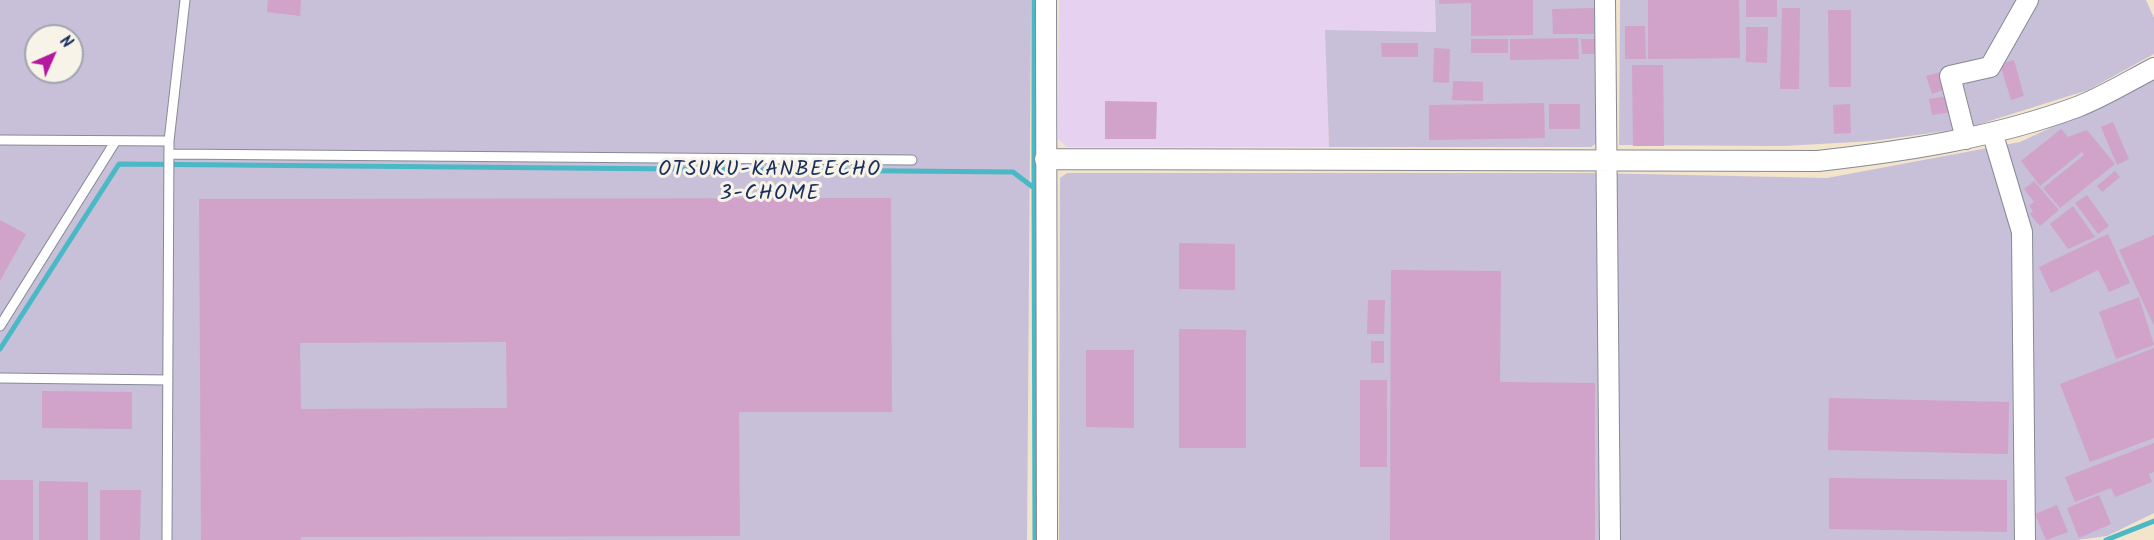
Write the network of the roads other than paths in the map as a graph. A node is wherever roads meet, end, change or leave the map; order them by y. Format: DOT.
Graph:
graph roads {
  1 [pos="185,0"];
  2 [pos="1046,0"];
  3 [pos="1605,0"];
  4 [pos="2028,0"];
  5 [pos="2154,68"];
  6 [pos="1993,135"];
  7 [pos="1966,139"];
  8 [pos="0,140"];
  9 [pos="169,141"];
  10 [pos="115,142"];
  11 [pos="170,154"];
  12 [pos="1045,159"];
  13 [pos="1604,159"];
  14 [pos="912,160"];
  15 [pos="0,326"];
  16 [pos="0,378"];
  17 [pos="168,380"];
  18 [pos="167,540"];
  19 [pos="1047,540"];
  20 [pos="1610,540"];
  21 [pos="2025,540"];
  1 -- 9 [label="lane"];
  2 -- 12 [label="street"];
  3 -- 13 [label="street"];
  4 -- 7 [label="street"];
  5 -- 6 [label="street"];
  6 -- 7 [label="street"];
  6 -- 21 [label="street"];
  7 -- 13 [label="street"];
  8 -- 10 [label="lane"];
  9 -- 10 [label="lane"];
  9 -- 11 [label="lane"];
  10 -- 15 [label="lane"];
  11 -- 14 [label="lane"];
  11 -- 17 [label="lane"];
  12 -- 13 [label="street"];
  12 -- 19 [label="street"];
  13 -- 20 [label="street"];
  16 -- 17 [label="lane"];
  17 -- 18 [label="lane"];
}
